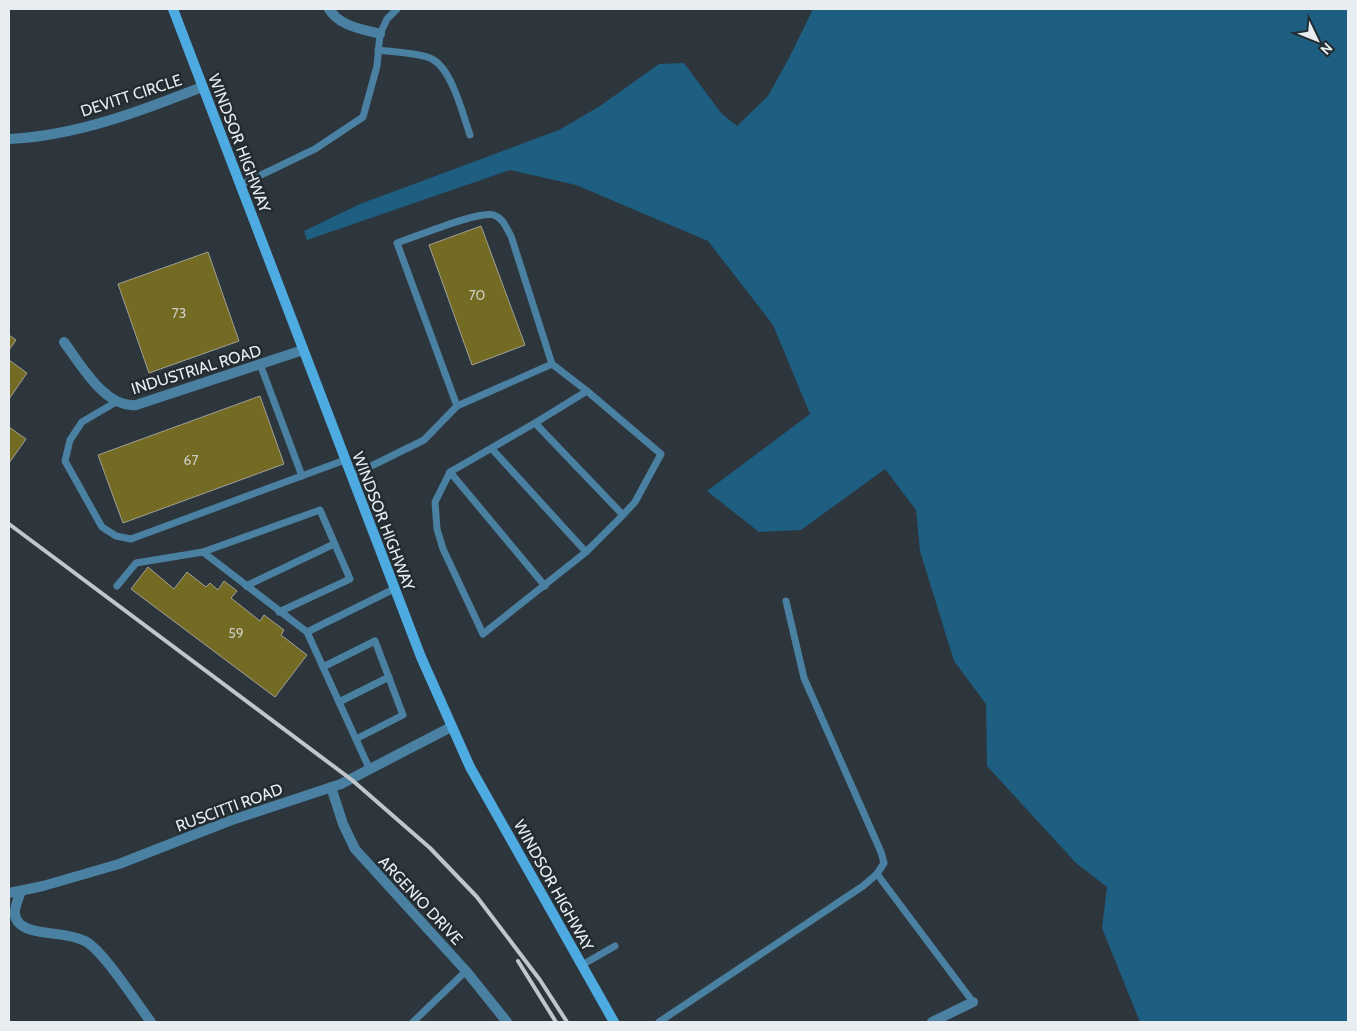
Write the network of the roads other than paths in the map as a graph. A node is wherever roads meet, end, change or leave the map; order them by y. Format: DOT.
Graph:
graph roads {
  1 [pos="173,9"];
  2 [pos="329,9"];
  3 [pos="397,9"];
  4 [pos="380,34"];
  5 [pos="378,50"];
  6 [pos="202,86"];
  7 [pos="470,135"];
  8 [pos="9,138"];
  9 [pos="240,185"];
  10 [pos="64,342"];
  11 [pos="303,350"];
  12 [pos="260,364"];
  13 [pos="552,364"];
  14 [pos="588,391"];
  15 [pos="116,402"];
  16 [pos="457,406"];
  17 [pos="535,423"];
  18 [pos="492,449"];
  19 [pos="345,460"];
  20 [pos="450,472"];
  21 [pos="302,476"];
  22 [pos="351,476"];
  23 [pos="623,515"];
  24 [pos="334,544"];
  25 [pos="203,552"];
  26 [pos="586,552"];
  27 [pos="118,586"];
  28 [pos="246,586"];
  29 [pos="544,586"];
  30 [pos="394,589"];
  31 [pos="786,601"];
  32 [pos="279,612"];
  33 [pos="307,632"];
  34 [pos="323,667"];
  35 [pos="389,678"];
  36 [pos="339,702"];
  37 [pos="452,727"];
  38 [pos="356,739"];
  39 [pos="370,770"];
  40 [pos="331,787"];
  41 [pos="877,874"];
  42 [pos="21,891"];
  43 [pos="9,893"];
  44 [pos="615,946"];
  45 [pos="582,965"];
  46 [pos="466,971"];
  47 [pos="972,1002"];
  48 [pos="151,1022"];
  49 [pos="413,1022"];
  50 [pos="506,1022"];
  51 [pos="614,1022"];
  52 [pos="658,1022"];
  53 [pos="932,1022"];
  1 -- 6 [label="main road, WINDSOR HIGHWAY"];
  2 -- 4 [label="street"];
  3 -- 4 [label="lane"];
  4 -- 5 [label="lane"];
  5 -- 7 [label="lane"];
  5 -- 9 [label="lane"];
  6 -- 8 [label="street, DEVITT CIRCLE"];
  6 -- 9 [label="main road, WINDSOR HIGHWAY"];
  9 -- 11 [label="main road, WINDSOR HIGHWAY"];
  10 -- 15 [label="street, INDUSTRIAL ROAD"];
  11 -- 12 [label="street, INDUSTRIAL ROAD"];
  11 -- 19 [label="main road, WINDSOR HIGHWAY"];
  12 -- 15 [label="street, INDUSTRIAL ROAD"];
  12 -- 21 [label="lane"];
  13 -- 14 [label="lane"];
  13 -- 16 [label="lane"];
  13 -- 16 [label="lane"];
  14 -- 17 [label="lane"];
  14 -- 23 [label="lane"];
  15 -- 21 [label="lane"];
  16 -- 22 [label="lane"];
  17 -- 18 [label="lane"];
  17 -- 23 [label="lane"];
  18 -- 20 [label="lane"];
  18 -- 26 [label="lane"];
  19 -- 21 [label="lane"];
  19 -- 22 [label="main road, WINDSOR HIGHWAY"];
  20 -- 29 [label="lane"];
  20 -- 29 [label="lane"];
  22 -- 30 [label="main road, WINDSOR HIGHWAY"];
  23 -- 26 [label="lane"];
  24 -- 25 [label="lane"];
  24 -- 28 [label="lane"];
  24 -- 32 [label="lane"];
  25 -- 27 [label="lane"];
  25 -- 28 [label="lane"];
  26 -- 29 [label="lane"];
  28 -- 32 [label="lane"];
  30 -- 33 [label="lane"];
  30 -- 37 [label="main road, WINDSOR HIGHWAY"];
  31 -- 41 [label="lane"];
  32 -- 33 [label="lane"];
  33 -- 34 [label="lane"];
  34 -- 35 [label="lane"];
  34 -- 36 [label="lane"];
  35 -- 36 [label="lane"];
  35 -- 38 [label="lane"];
  36 -- 38 [label="lane"];
  37 -- 39 [label="street, RUSCITTI ROAD"];
  37 -- 45 [label="main road, WINDSOR HIGHWAY"];
  38 -- 39 [label="lane"];
  39 -- 40 [label="street, RUSCITTI ROAD"];
  40 -- 42 [label="street, RUSCITTI ROAD"];
  40 -- 46 [label="street, ARGENIO DRIVE"];
  41 -- 47 [label="lane"];
  41 -- 52 [label="lane"];
  42 -- 43 [label="street, RUSCITTI ROAD"];
  42 -- 48 [label="street"];
  44 -- 45 [label="lane"];
  45 -- 51 [label="main road, WINDSOR HIGHWAY"];
  46 -- 49 [label="lane"];
  46 -- 50 [label="street, ARGENIO DRIVE"];
  47 -- 53 [label="street"];
}
